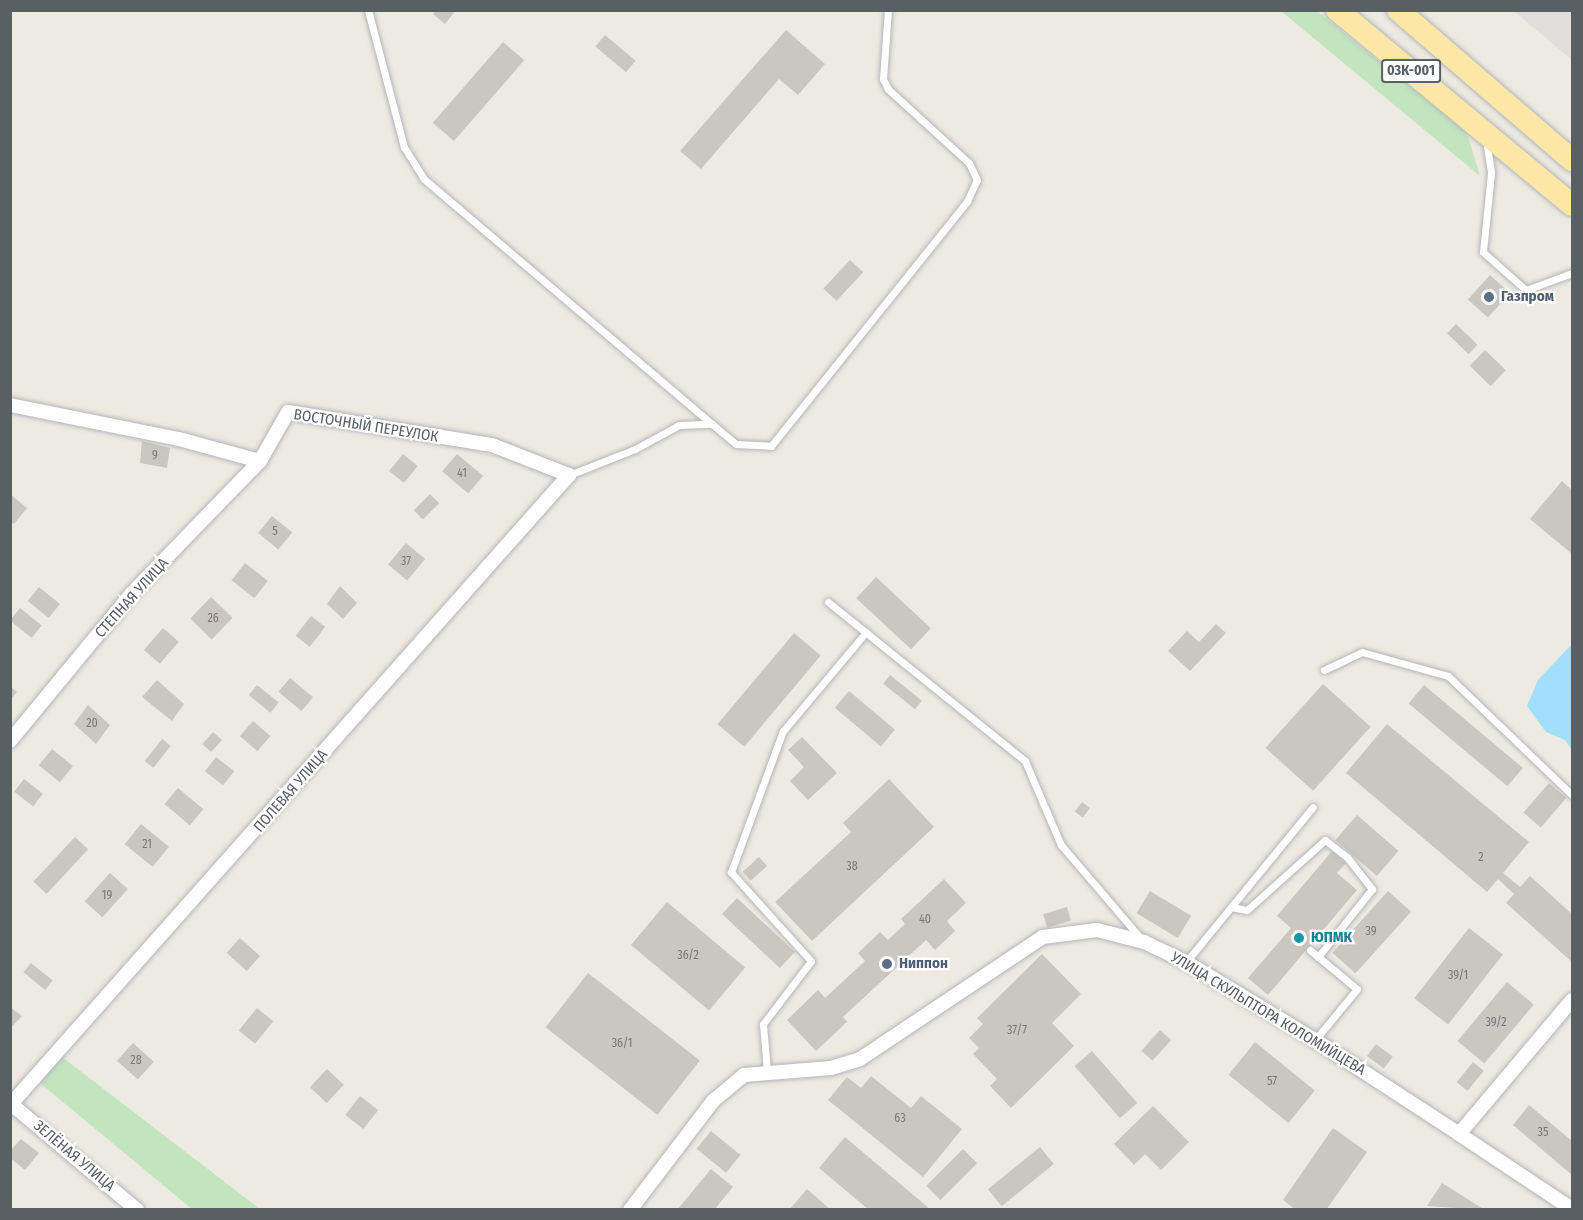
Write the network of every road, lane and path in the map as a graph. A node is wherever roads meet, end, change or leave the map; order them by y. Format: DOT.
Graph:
graph roads {
  1 [pos="368,10"];
  2 [pos="888,10"];
  3 [pos="1338,10"];
  4 [pos="1398,10"];
  5 [pos="1485,132"];
  6 [pos="1572,160"];
  7 [pos="1572,205"];
  8 [pos="1572,273"];
  9 [pos="10,405"];
  10 [pos="712,424"];
  11 [pos="260,461"];
  12 [pos="569,475"];
  13 [pos="828,602"];
  14 [pos="866,632"];
  15 [pos="1324,670"];
  16 [pos="10,741"];
  17 [pos="1572,795"];
  18 [pos="1312,807"];
  19 [pos="1232,907"];
  20 [pos="1144,942"];
  21 [pos="1310,950"];
  22 [pos="1318,957"];
  23 [pos="1186,962"];
  24 [pos="1572,1000"];
  25 [pos="1315,1040"];
  26 [pos="767,1071"];
  27 [pos="11,1104"];
  28 [pos="1460,1134"];
  29 [pos="137,1209"];
  30 [pos="630,1209"];
  31 [pos="1572,1209"];
  1 -- 10 [label="lane"];
  2 -- 10 [label="lane"];
  3 -- 5 [label="main road, 03К-001"];
  4 -- 6 [label="main road, 03К-001"];
  5 -- 7 [label="main road, 03К-001"];
  5 -- 8 [label="lane"];
  9 -- 11 [label="street"];
  10 -- 12 [label="lane"];
  11 -- 12 [label="street, ВОСТОЧНЫЙ ПЕРЕУЛОК"];
  11 -- 16 [label="street, СТЕПНАЯ УЛИЦА"];
  12 -- 27 [label="street, ПОЛЕВАЯ УЛИЦА"];
  13 -- 14 [label="lane"];
  14 -- 20 [label="lane"];
  14 -- 26 [label="lane"];
  15 -- 17 [label="lane"];
  18 -- 19 [label="lane"];
  19 -- 22 [label="lane"];
  19 -- 23 [label="lane"];
  20 -- 23 [label="street, УЛИЦА СКУЛЬПТОРА КОЛОМИЙЦЕВА"];
  20 -- 26 [label="street, УЛИЦА СКУЛЬПТОРА КОЛОМИЙЦЕВА"];
  21 -- 22 [label="lane"];
  22 -- 25 [label="lane"];
  23 -- 25 [label="street, УЛИЦА СКУЛЬПТОРА КОЛОМИЙЦЕВА"];
  24 -- 28 [label="street"];
  25 -- 28 [label="street, УЛИЦА СКУЛЬПТОРА КОЛОМИЙЦЕВА"];
  26 -- 30 [label="street, УЛИЦА СКУЛЬПТОРА КОЛОМИЙЦЕВА"];
  27 -- 29 [label="street, ЗЕЛЁНАЯ УЛИЦА"];
  28 -- 31 [label="street, УЛИЦА СКУЛЬПТОРА КОЛОМИЙЦЕВА"];
}
